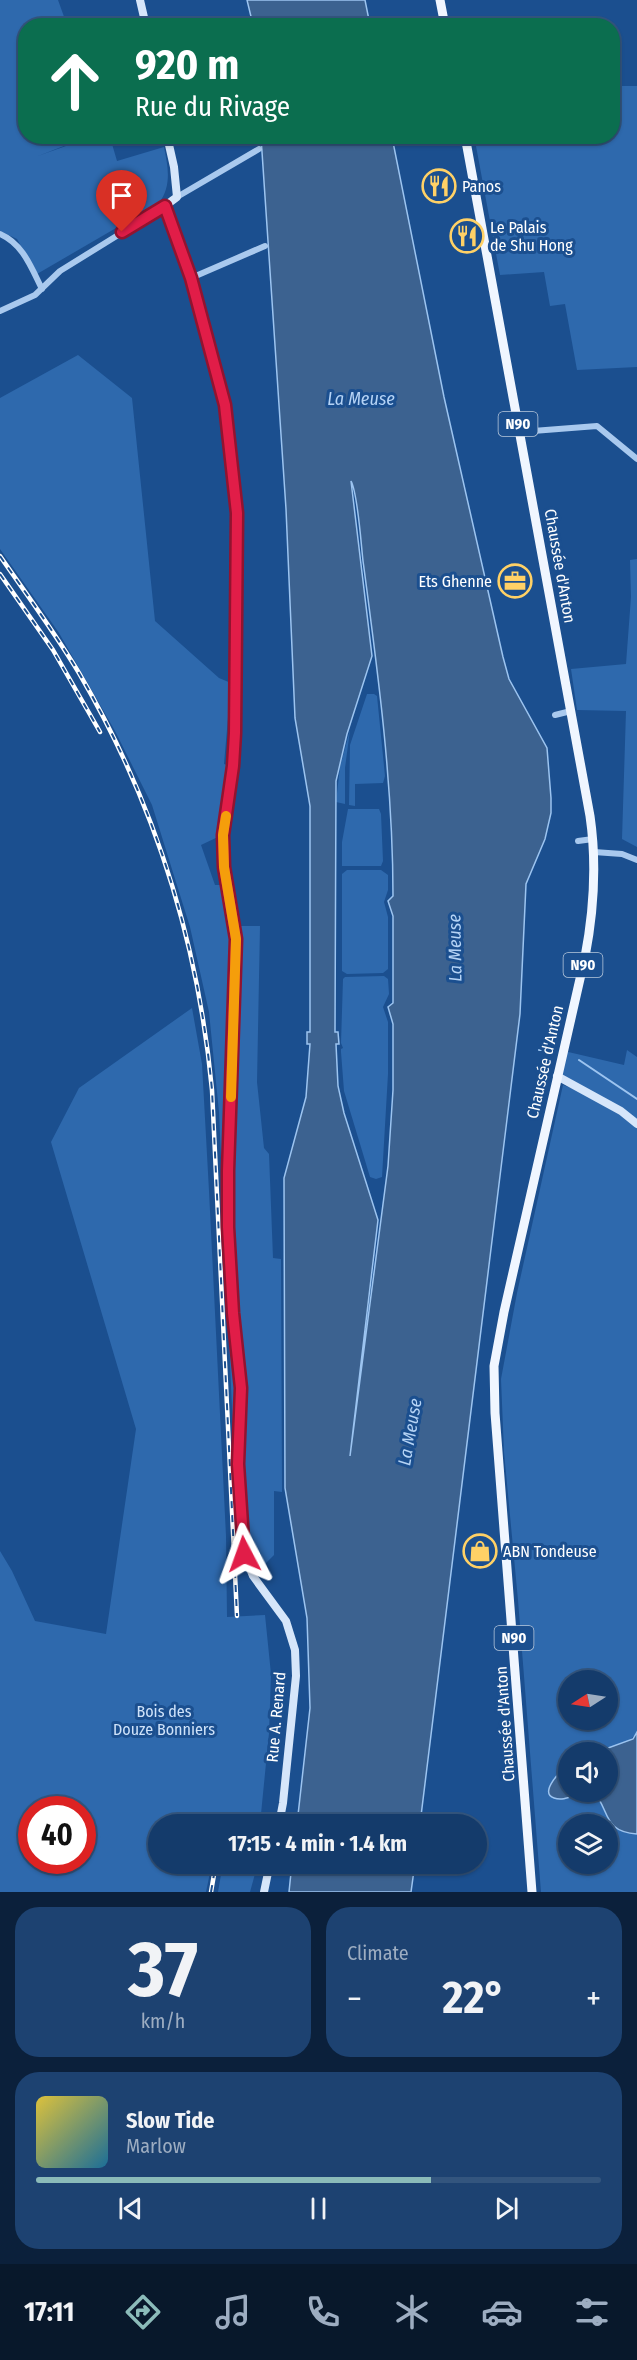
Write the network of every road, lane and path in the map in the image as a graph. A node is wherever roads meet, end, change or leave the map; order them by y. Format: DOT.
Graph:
graph roads {
  1 [pos="140,0"];
  2 [pos="440,0"];
  3 [pos="144,18"];
  4 [pos="443,18"];
  5 [pos="169,144"];
  6 [pos="466,144"];
  7 [pos="259,149"];
  8 [pos="177,197"];
  9 [pos="165,206"];
  10 [pos="0,234"];
  11 [pos="265,246"];
  12 [pos="191,278"];
  13 [pos="42,289"];
  14 [pos="0,311"];
  15 [pos="520,432"];
  16 [pos="637,459"];
  17 [pos="571,711"];
  18 [pos="555,715"];
  19 [pos="593,839"];
  20 [pos="578,841"];
  21 [pos="594,852"];
  22 [pos="637,860"];
  23 [pos="558,1076"];
  24 [pos="637,1124"];
  25 [pos="281,1814"];
  26 [pos="268,1874"];
  27 [pos="264,1892"];
  28 [pos="532,1892"];
  1 -- 3 [label="street"];
  2 -- 4 [label="main road"];
  5 -- 8 [label="street"];
  6 -- 15 [label="main road, Chaussée d'Anton / N90"];
  7 -- 8 [label="street"];
  8 -- 9 [label="street"];
  9 -- 12 [label="street"];
  9 -- 13 [label="street"];
  10 -- 13 [label="street"];
  11 -- 12 [label="street"];
  12 -- 25 [label="street, Rue A. Renard"];
  13 -- 14 [label="street"];
  15 -- 16 [label="street"];
  15 -- 17 [label="main road, Chaussée d'Anton / N90"];
  17 -- 18 [label="street"];
  17 -- 19 [label="main road, Chaussée d'Anton / N90"];
  19 -- 20 [label="street"];
  19 -- 21 [label="main road, Chaussée d'Anton / N90"];
  21 -- 22 [label="street"];
  21 -- 23 [label="main road, Chaussée d'Anton / N90"];
  23 -- 24 [label="street"];
  23 -- 28 [label="main road, Chaussée d'Anton / N90"];
  26 -- 27 [label="street"];
}
